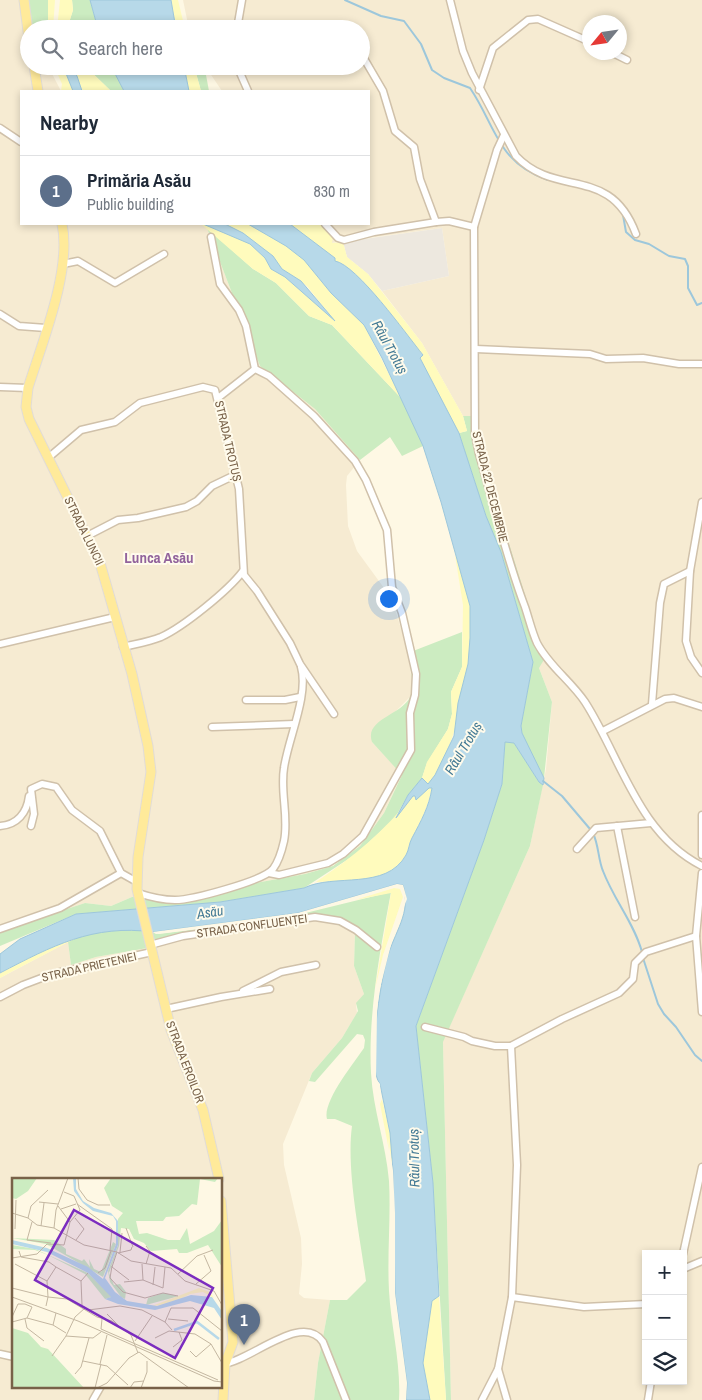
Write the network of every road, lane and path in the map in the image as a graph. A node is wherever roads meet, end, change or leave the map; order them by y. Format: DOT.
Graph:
graph roads {
  1 [pos="24,0"];
  2 [pos="242,0"];
  3 [pos="450,0"];
  4 [pos="27,20"];
  5 [pos="239,20"];
  6 [pos="582,38"];
  7 [pos="370,68"];
  8 [pos="35,75"];
  9 [pos="241,75"];
  10 [pos="38,90"];
  11 [pos="248,90"];
  12 [pos="479,90"];
  13 [pos="0,128"];
  14 [pos="20,141"];
  15 [pos="501,141"];
  16 [pos="436,222"];
  17 [pos="62,225"];
  18 [pos="326,225"];
  19 [pos="474,227"];
  20 [pos="636,234"];
  21 [pos="212,237"];
  22 [pos="164,254"];
  23 [pos="63,264"];
  24 [pos="0,314"];
  25 [pos="46,328"];
  26 [pos="476,349"];
  27 [pos="702,364"];
  28 [pos="255,369"];
  29 [pos="0,387"];
  30 [pos="28,388"];
  31 [pos="218,398"];
  32 [pos="48,458"];
  33 [pos="235,475"];
  34 [pos="702,502"];
  35 [pos="87,536"];
  36 [pos="243,571"];
  37 [pos="690,571"];
  38 [pos="115,616"];
  39 [pos="0,644"];
  40 [pos="123,647"];
  41 [pos="300,664"];
  42 [pos="702,673"];
  43 [pos="300,697"];
  44 [pos="246,700"];
  45 [pos="652,704"];
  46 [pos="702,707"];
  47 [pos="334,714"];
  48 [pos="294,724"];
  49 [pos="212,727"];
  50 [pos="603,731"];
  51 [pos="30,792"];
  52 [pos="702,815"];
  53 [pos="651,823"];
  54 [pos="0,826"];
  55 [pos="31,826"];
  56 [pos="617,826"];
  57 [pos="577,849"];
  58 [pos="702,855"];
  59 [pos="702,866"];
  60 [pos="269,873"];
  61 [pos="702,873"];
  62 [pos="122,874"];
  63 [pos="136,882"];
  64 [pos="138,893"];
  65 [pos="701,896"];
  66 [pos="140,904"];
  67 [pos="635,917"];
  68 [pos="0,929"];
  69 [pos="696,936"];
  70 [pos="377,946"];
  71 [pos="151,949"];
  72 [pos="316,965"];
  73 [pos="270,990"];
  74 [pos="230,995"];
  75 [pos="0,997"];
  76 [pos="166,1009"];
  77 [pos="702,1012"];
  78 [pos="425,1027"];
  79 [pos="510,1046"];
  80 [pos="702,1167"];
  81 [pos="219,1178"];
  82 [pos="222,1230"];
  83 [pos="684,1250"];
  84 [pos="223,1260"];
  85 [pos="702,1260"];
  86 [pos="687,1267"];
  87 [pos="512,1297"];
  88 [pos="642,1304"];
  89 [pos="223,1364"];
  90 [pos="498,1369"];
  91 [pos="650,1385"];
  92 [pos="100,1388"];
  93 [pos="93,1400"];
  94 [pos="223,1400"];
  95 [pos="346,1400"];
  96 [pos="482,1400"];
  97 [pos="508,1400"];
  98 [pos="648,1400"];
  1 -- 4 [label="main road"];
  2 -- 5 [label="street"];
  3 -- 12 [label="street"];
  6 -- 12 [label="street"];
  7 -- 16 [label="street"];
  8 -- 10 [label="main road"];
  9 -- 11 [label="street"];
  12 -- 15 [label="street"];
  13 -- 14 [label="street"];
  15 -- 19 [label="street, STRADA 22 DECEMBRIE"];
  15 -- 20 [label="street"];
  16 -- 18 [label="street"];
  16 -- 19 [label="street"];
  17 -- 23 [label="main road, STRADA LUNCII"];
  19 -- 26 [label="street, STRADA 22 DECEMBRIE"];
  21 -- 28 [label="street"];
  22 -- 23 [label="street"];
  23 -- 25 [label="main road, STRADA LUNCII"];
  24 -- 25 [label="street"];
  25 -- 30 [label="main road, STRADA LUNCII"];
  26 -- 27 [label="street"];
  26 -- 50 [label="street, STRADA 22 DECEMBRIE"];
  28 -- 31 [label="street"];
  28 -- 60 [label="street"];
  29 -- 30 [label="street"];
  30 -- 32 [label="main road, STRADA LUNCII"];
  31 -- 32 [label="street, STRADA TROTUȘ"];
  31 -- 33 [label="street, STRADA TROTUȘ"];
  32 -- 35 [label="main road, STRADA LUNCII"];
  33 -- 35 [label="street"];
  33 -- 36 [label="street, STRADA TROTUȘ"];
  34 -- 37 [label="street"];
  35 -- 38 [label="main road, STRADA LUNCII"];
  36 -- 40 [label="street"];
  36 -- 41 [label="street"];
  37 -- 42 [label="street"];
  37 -- 45 [label="street"];
  38 -- 39 [label="street"];
  38 -- 40 [label="main road, STRADA LUNCII"];
  40 -- 63 [label="main road, STRADA LUNCII"];
  41 -- 43 [label="street"];
  41 -- 47 [label="street"];
  43 -- 44 [label="street"];
  43 -- 48 [label="street"];
  45 -- 46 [label="street"];
  45 -- 50 [label="street"];
  48 -- 49 [label="street"];
  48 -- 60 [label="street"];
  50 -- 53 [label="street, STRADA 22 DECEMBRIE"];
  51 -- 54 [label="street"];
  51 -- 55 [label="street"];
  51 -- 62 [label="street"];
  52 -- 58 [label="street"];
  53 -- 56 [label="street"];
  53 -- 59 [label="street, STRADA 22 DECEMBRIE"];
  56 -- 57 [label="street"];
  56 -- 67 [label="street"];
  60 -- 64 [label="street"];
  61 -- 65 [label="street"];
  62 -- 63 [label="street"];
  62 -- 68 [label="street"];
  63 -- 64 [label="main road, STRADA LUNCII"];
  64 -- 66 [label="main road, STRADA LUNCII"];
  65 -- 69 [label="street"];
  66 -- 71 [label="main road, STRADA EROILOR"];
  69 -- 77 [label="street"];
  69 -- 79 [label="street"];
  70 -- 71 [label="street, STRADA CONFLUENȚEI"];
  71 -- 75 [label="street, STRADA PRIETENIEI"];
  71 -- 76 [label="main road, STRADA EROILOR"];
  72 -- 74 [label="street"];
  73 -- 74 [label="street"];
  74 -- 76 [label="street"];
  76 -- 81 [label="main road, STRADA EROILOR"];
  78 -- 79 [label="street"];
  79 -- 87 [label="street"];
  80 -- 83 [label="street"];
  82 -- 84 [label="main road"];
  84 -- 89 [label="main road"];
  85 -- 86 [label="street"];
  87 -- 88 [label="street"];
  87 -- 90 [label="street"];
  89 -- 94 [label="main road"];
  89 -- 95 [label="street"];
  90 -- 96 [label="street"];
  90 -- 97 [label="street"];
  91 -- 98 [label="street"];
  92 -- 93 [label="street"];
}
